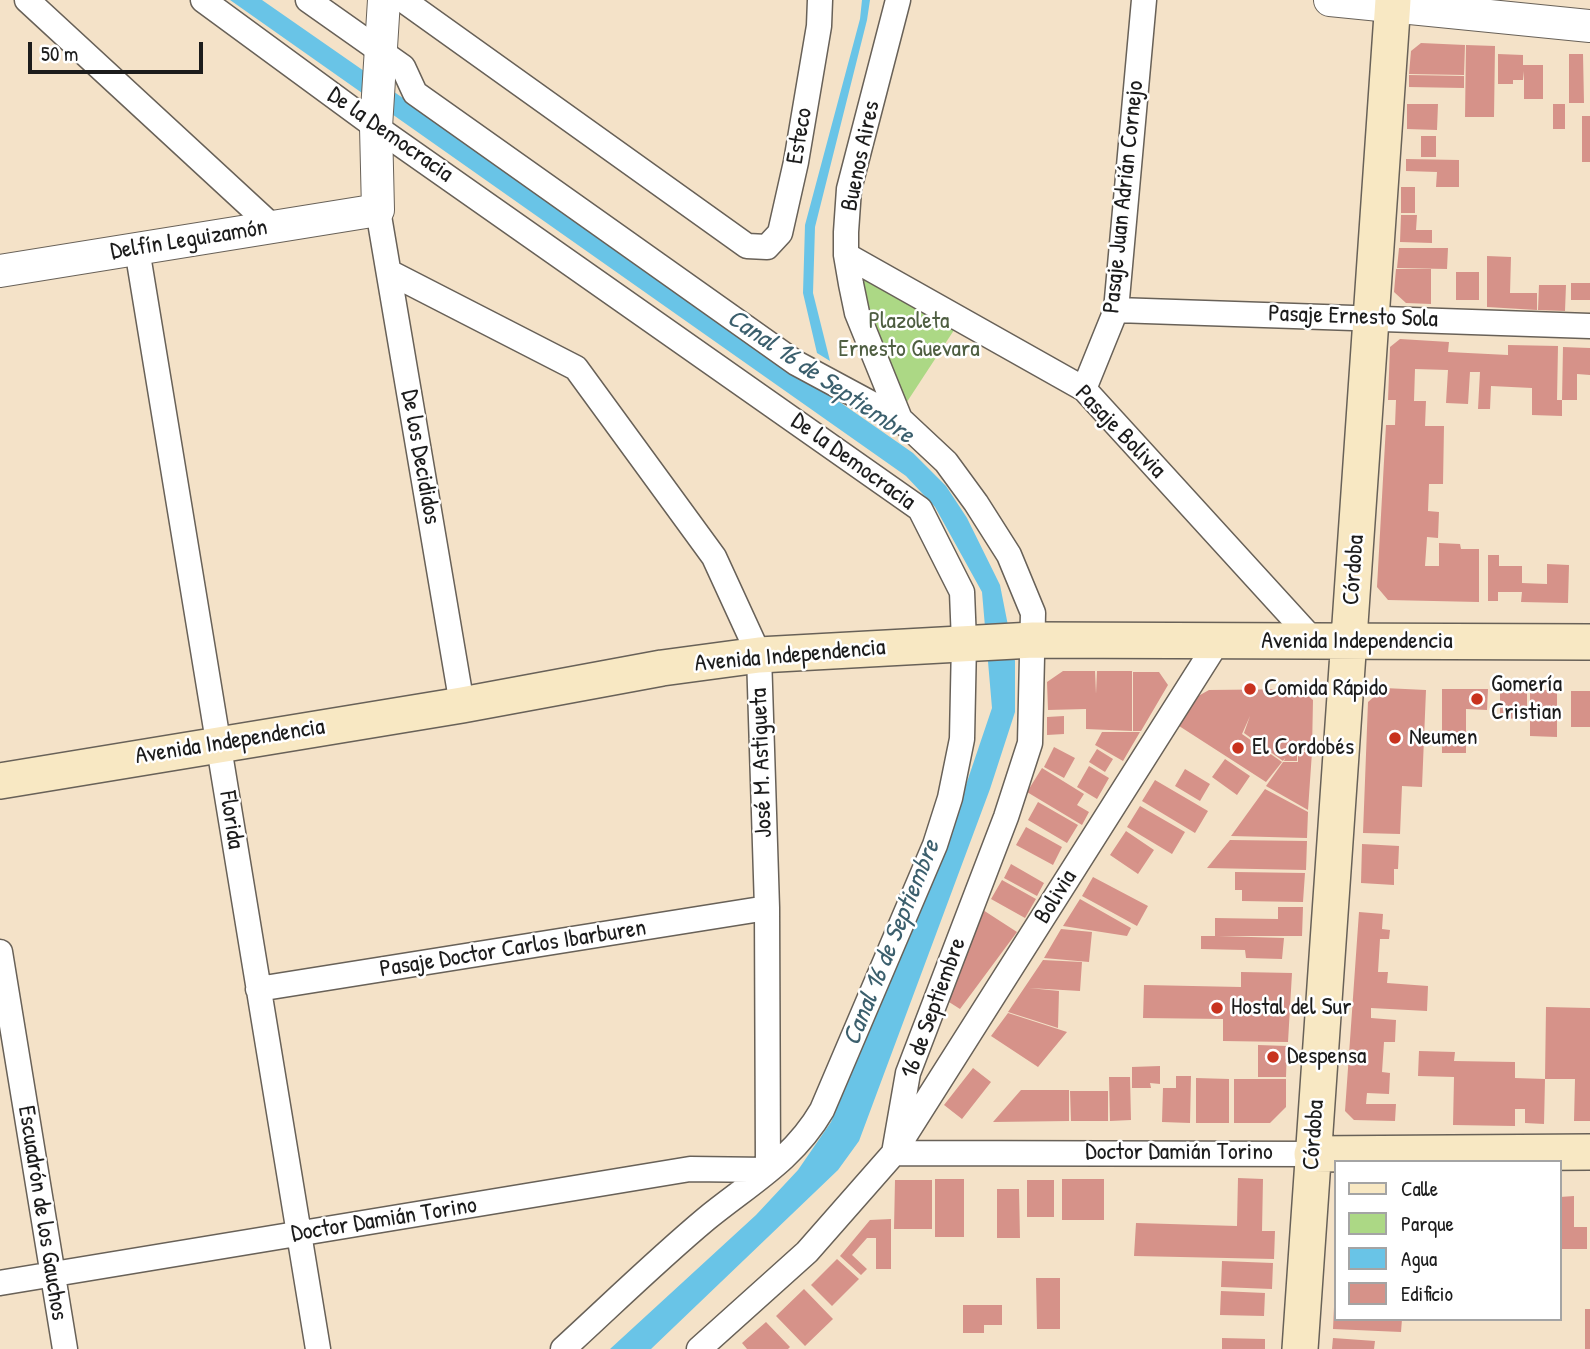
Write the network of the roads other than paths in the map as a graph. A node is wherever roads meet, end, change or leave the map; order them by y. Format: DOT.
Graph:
graph roads {
  1 [pos="27,0"];
  2 [pos="202,0"];
  3 [pos="308,0"];
  4 [pos="384,0"];
  5 [pos="403,0"];
  6 [pos="820,0"];
  7 [pos="898,0"];
  8 [pos="1144,0"];
  9 [pos="1331,0"];
  10 [pos="1393,3"];
  11 [pos="1590,26"];
  12 [pos="380,49"];
  13 [pos="376,127"];
  14 [pos="378,210"];
  15 [pos="273,227"];
  16 [pos="137,249"];
  17 [pos="846,255"];
  18 [pos="0,271"];
  19 [pos="389,272"];
  20 [pos="1116,310"];
  21 [pos="1372,317"];
  22 [pos="1590,326"];
  23 [pos="1084,389"];
  24 [pos="900,419"];
  25 [pos="1033,640"];
  26 [pos="1218,641"];
  27 [pos="964,642"];
  28 [pos="1315,642"];
  29 [pos="1349,642"];
  30 [pos="1590,642"];
  31 [pos="759,655"];
  32 [pos="462,705"];
  33 [pos="218,743"];
  34 [pos="0,780"];
  35 [pos="768,908"];
  36 [pos="0,951"];
  37 [pos="258,989"];
  38 [pos="1590,1152"];
  39 [pos="894,1153"];
  40 [pos="1312,1154"];
  41 [pos="768,1170"];
  42 [pos="299,1234"];
  43 [pos="51,1275"];
  44 [pos="0,1283"];
  45 [pos="65,1349"];
  46 [pos="317,1349"];
  47 [pos="563,1349"];
  48 [pos="699,1349"];
  49 [pos="1300,1349"];
  1 -- 15 [label="street"];
  2 -- 13 [label="street, De la Democracia"];
  3 -- 12 [label="street, De la Democracia"];
  4 -- 12 [label="street"];
  5 -- 6 [label="street, Esteco"];
  7 -- 17 [label="street, Buenos Aires"];
  8 -- 20 [label="street, Pasaje Juan Adrián Cornejo"];
  9 -- 10 [label="street"];
  10 -- 11 [label="street"];
  10 -- 21 [label="main road, Córdoba"];
  12 -- 13 [label="street"];
  12 -- 24 [label="street, De la Democracia"];
  13 -- 14 [label="street"];
  13 -- 27 [label="street, De la Democracia"];
  14 -- 15 [label="street, Delfín Leguizamón"];
  14 -- 19 [label="street, De los Decididos"];
  15 -- 16 [label="street, Delfín Leguizamón"];
  16 -- 18 [label="street, Delfín Leguizamón"];
  16 -- 33 [label="street, Florida"];
  17 -- 23 [label="street, Pasaje Bolivia"];
  17 -- 24 [label="street, Buenos Aires"];
  19 -- 31 [label="street, José M. Astigueta"];
  19 -- 32 [label="street, De los Decididos"];
  20 -- 21 [label="street, Pasaje Ernesto Sola"];
  20 -- 23 [label="street, Pasaje Juan Adrián Cornejo"];
  21 -- 22 [label="street, Pasaje Ernesto Sola"];
  21 -- 29 [label="main road, Córdoba"];
  23 -- 28 [label="street, Pasaje Bolivia"];
  24 -- 25 [label="street, Buenos Aires"];
  25 -- 26 [label="main road, Avenida Independencia"];
  25 -- 27 [label="main road, Avenida Independencia"];
  25 -- 39 [label="street, 16 de Septiembre"];
  26 -- 28 [label="main road, Avenida Independencia"];
  26 -- 39 [label="street, Bolivia"];
  27 -- 31 [label="main road, Avenida Independencia"];
  27 -- 41 [label="street, De la Democracia"];
  28 -- 29 [label="main road, Avenida Independencia"];
  29 -- 30 [label="main road, Avenida Independencia"];
  29 -- 40 [label="main road, Córdoba"];
  31 -- 32 [label="main road, Avenida Independencia"];
  31 -- 35 [label="street, José M. Astigueta"];
  32 -- 33 [label="main road, Avenida Independencia"];
  33 -- 34 [label="main road, Avenida Independencia"];
  33 -- 37 [label="street, Florida"];
  35 -- 37 [label="street, Pasaje Doctor Carlos Ibarburen"];
  35 -- 41 [label="street, José M. Astigueta"];
  36 -- 43 [label="street, Escuadrón de los Gauchos"];
  37 -- 42 [label="street, Florida"];
  38 -- 40 [label="main road, Doctor Damián Torino"];
  39 -- 40 [label="street, Doctor Damián Torino"];
  39 -- 48 [label="street"];
  40 -- 49 [label="main road, Córdoba"];
  41 -- 42 [label="street, Doctor Damián Torino"];
  41 -- 47 [label="street, De la Democracia"];
  42 -- 43 [label="street, Doctor Damián Torino"];
  42 -- 46 [label="street, Florida"];
  43 -- 44 [label="street, Doctor Damián Torino"];
  43 -- 45 [label="street, Escuadrón de los Gauchos"];
}
